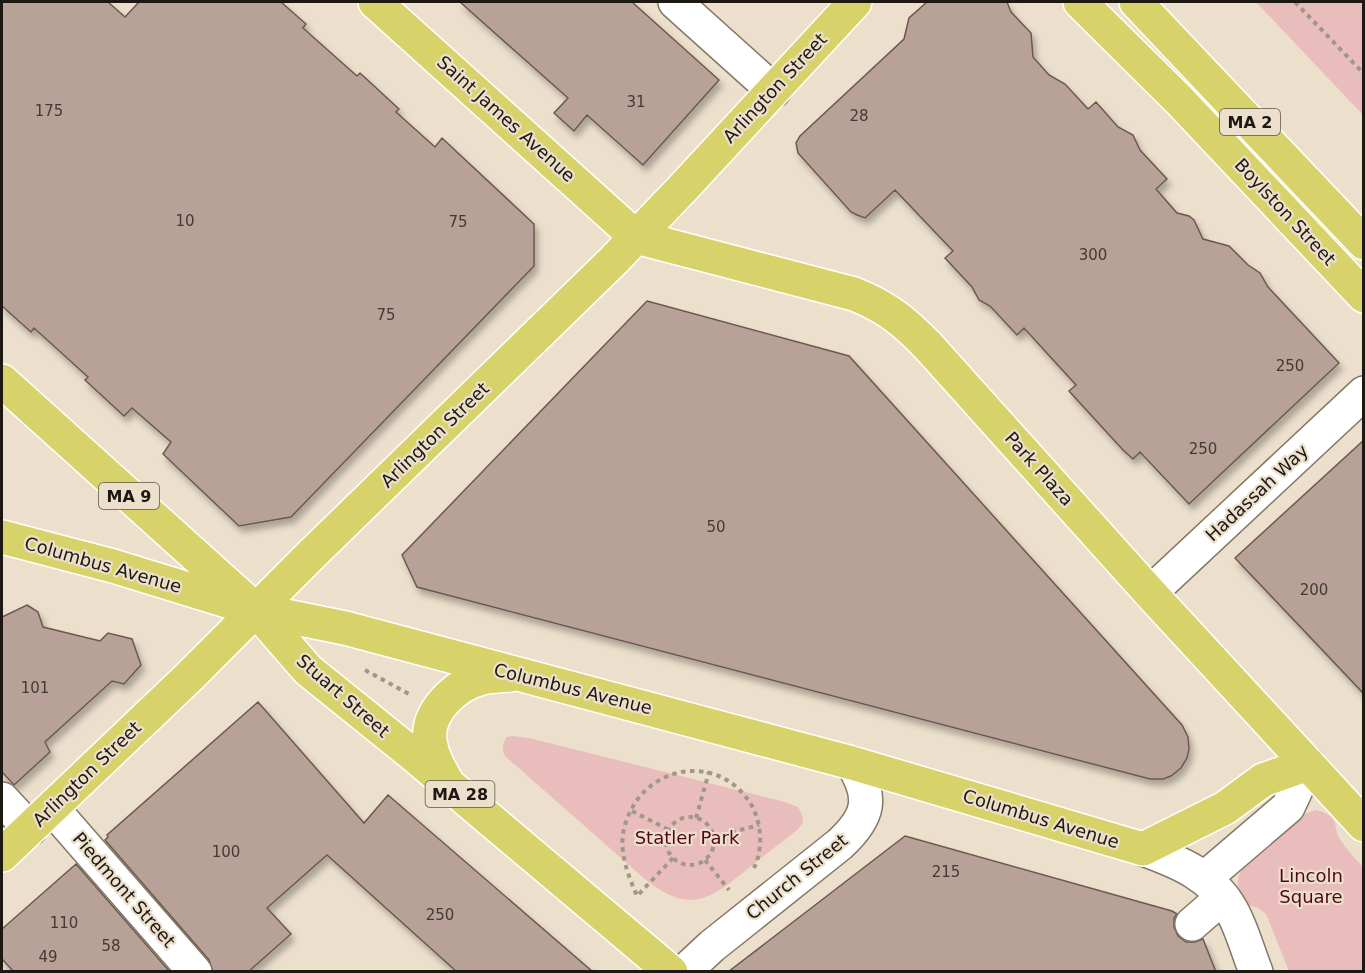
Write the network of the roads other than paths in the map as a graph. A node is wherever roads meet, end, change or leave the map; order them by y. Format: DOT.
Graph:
graph roads {
  1 [pos="375,2"];
  2 [pos="675,2"];
  3 [pos="855,2"];
  4 [pos="1080,2"];
  5 [pos="1136,2"];
  6 [pos="774,91"];
  7 [pos="636,237"];
  8 [pos="1364,243"];
  9 [pos="1364,296"];
  10 [pos="2,381"];
  11 [pos="1364,393"];
  12 [pos="2,537"];
  13 [pos="1150,593"];
  14 [pos="256,610"];
  15 [pos="514,675"];
  16 [pos="852,763"];
  17 [pos="1308,764"];
  18 [pos="449,786"];
  19 [pos="2,799"];
  20 [pos="41,819"];
  21 [pos="1364,825"];
  22 [pos="1143,849"];
  23 [pos="2,855"];
  24 [pos="1214,887"];
  25 [pos="1192,924"];
  26 [pos="195,972"];
  27 [pos="671,972"];
  28 [pos="684,972"];
  29 [pos="1256,972"];
  1 -- 7 [label="main road, Saint James Avenue"];
  2 -- 6 [label="street"];
  3 -- 6 [label="main road, Arlington Street"];
  4 -- 9 [label="main road, Boylston Street"];
  5 -- 8 [label="main road, Boylston Street / MA 2"];
  6 -- 7 [label="main road, Arlington Street"];
  7 -- 13 [label="main road, Park Plaza"];
  7 -- 14 [label="main road, Arlington Street"];
  10 -- 14 [label="main road, Stuart Street / MA 9"];
  11 -- 13 [label="street, Hadassah Way"];
  12 -- 14 [label="main road, Columbus Avenue"];
  13 -- 17 [label="main road, Park Plaza"];
  14 -- 15 [label="main road, Columbus Avenue"];
  14 -- 18 [label="main road, Stuart Street / MA 28"];
  14 -- 20 [label="main road, Arlington Street"];
  15 -- 16 [label="main road, Columbus Avenue"];
  15 -- 18 [label="main road"];
  16 -- 22 [label="main road, Columbus Avenue"];
  16 -- 28 [label="street, Church Street"];
  17 -- 21 [label="main road, Park Plaza"];
  17 -- 22 [label="main road, Columbus Avenue"];
  17 -- 24 [label="street"];
  18 -- 27 [label="main road, Stuart Street / MA 28"];
  19 -- 20 [label="street, Piedmont Street"];
  20 -- 23 [label="main road, Arlington Street"];
  20 -- 26 [label="street, Piedmont Street"];
  22 -- 24 [label="street, Columbus Avenue"];
  24 -- 25 [label="street"];
  24 -- 29 [label="street"];
}
